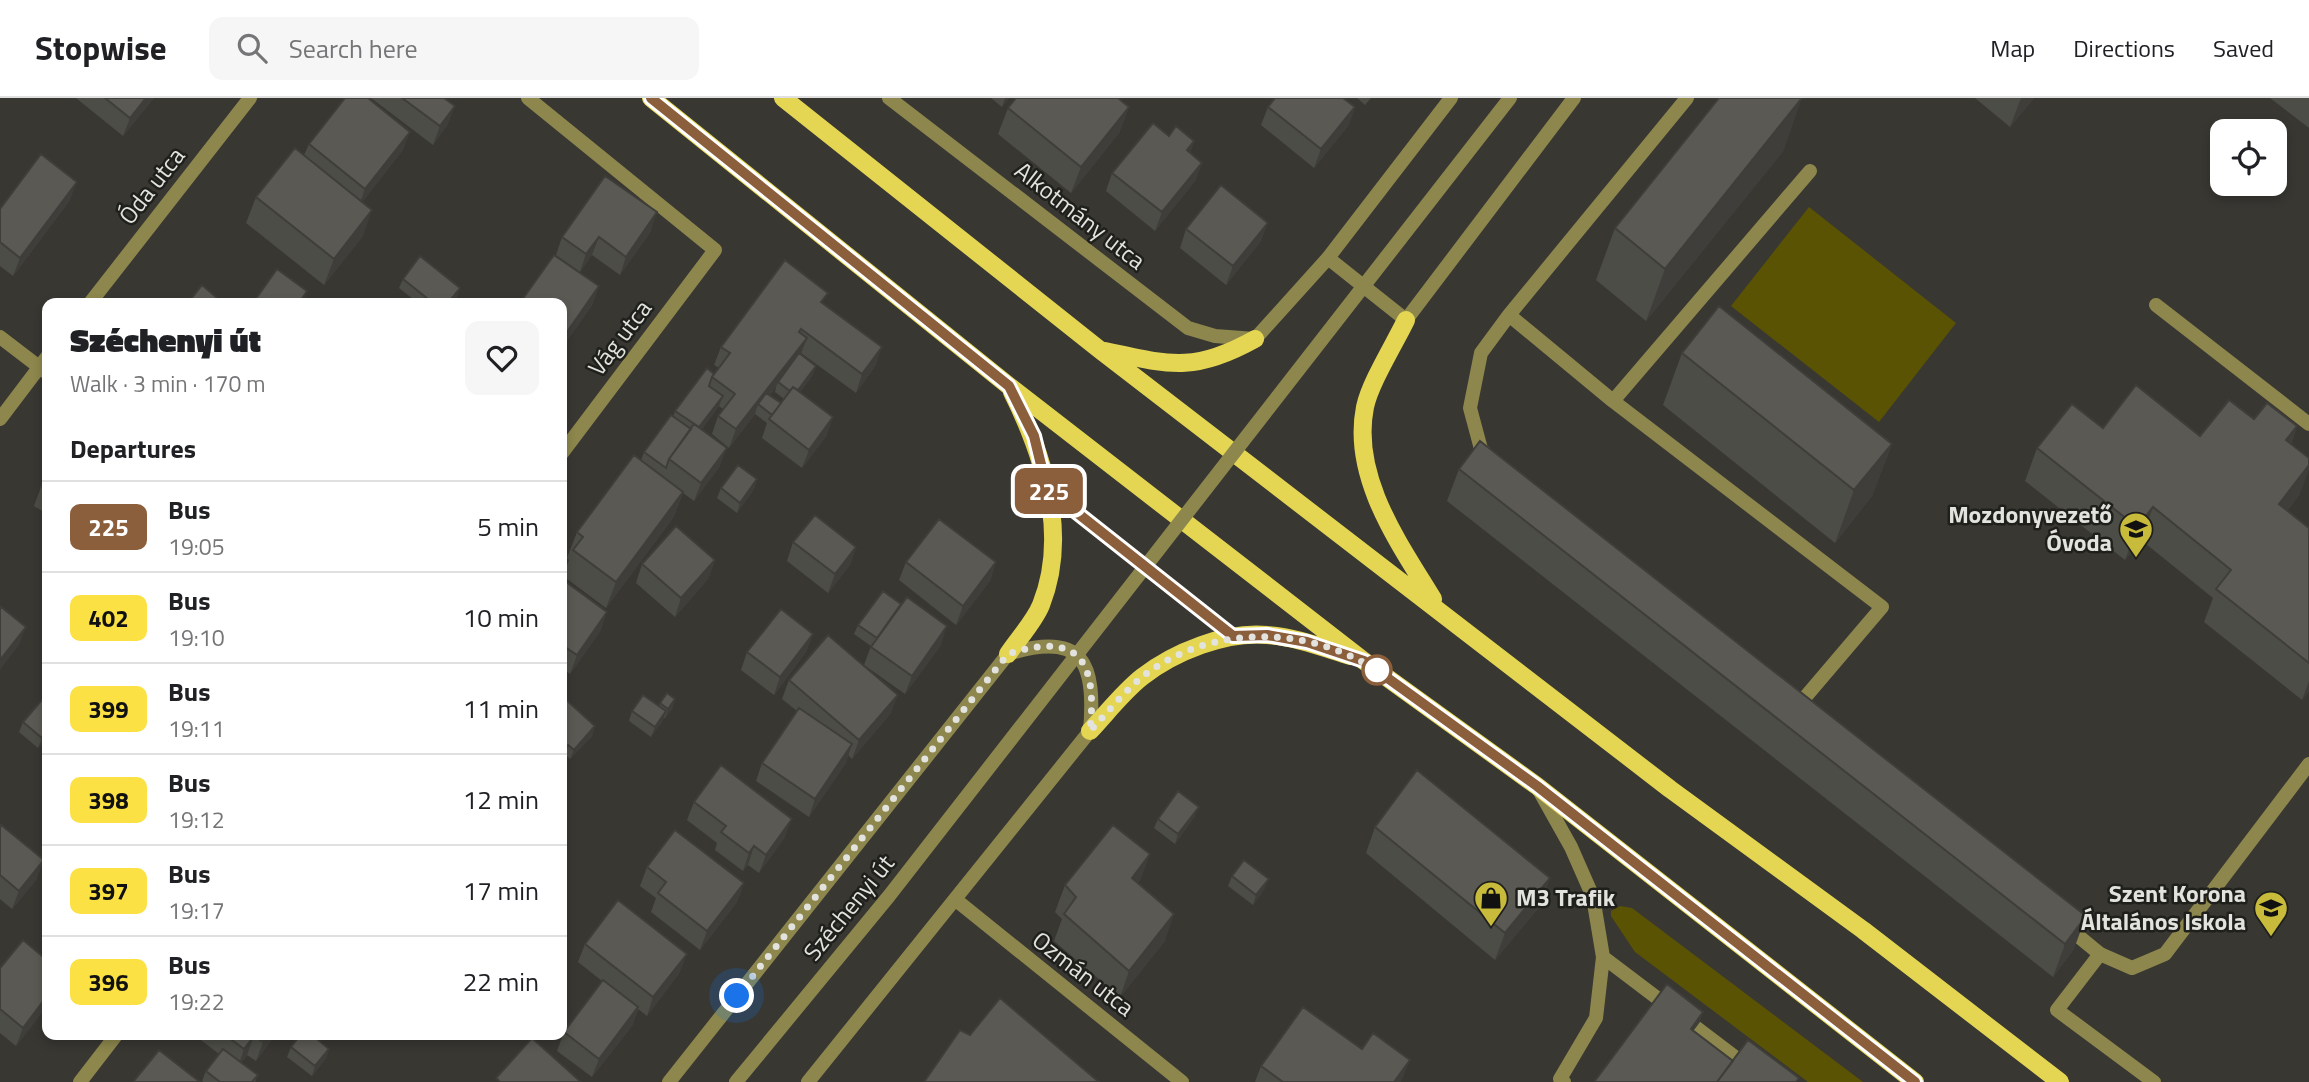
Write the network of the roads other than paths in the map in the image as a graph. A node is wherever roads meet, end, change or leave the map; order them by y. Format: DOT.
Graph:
graph roads {
  1 [pos="250,98"];
  2 [pos="528,98"];
  3 [pos="651,98"];
  4 [pos="783,98"];
  5 [pos="889,98"];
  6 [pos="1451,98"];
  7 [pos="1510,98"];
  8 [pos="1574,98"];
  9 [pos="1687,98"];
  10 [pos="1811,171"];
  11 [pos="1328,258"];
  12 [pos="94,298"];
  13 [pos="2156,305"];
  14 [pos="1509,316"];
  15 [pos="1406,320"];
  16 [pos="0,337"];
  17 [pos="1255,339"];
  18 [pos="1100,350"];
  19 [pos="42,363"];
  20 [pos="42,369"];
  21 [pos="1009,386"];
  22 [pos="1614,401"];
  23 [pos="0,419"];
  24 [pos="2309,424"];
  25 [pos="567,446"];
  26 [pos="1499,466"];
  27 [pos="1047,489"];
  28 [pos="1438,608"];
  29 [pos="1233,636"];
  30 [pos="1008,654"];
  31 [pos="1364,661"];
  32 [pos="1797,708"];
  33 [pos="1090,731"];
  34 [pos="2309,764"];
  35 [pos="1537,786"];
  36 [pos="956,900"];
  37 [pos="2057,919"];
  38 [pos="2100,954"];
  39 [pos="1603,957"];
  40 [pos="112,1040"];
  41 [pos="80,1082"];
  42 [pos="669,1082"];
  43 [pos="736,1082"];
  44 [pos="808,1082"];
  45 [pos="1182,1082"];
  46 [pos="1564,1082"];
  47 [pos="1768,1082"];
  48 [pos="1915,1082"];
  49 [pos="2060,1082"];
  50 [pos="2154,1082"];
  1 -- 12 [label="street, Óda utca"];
  2 -- 25 [label="street, Vág utca"];
  3 -- 21 [label="main road"];
  4 -- 18 [label="main road"];
  5 -- 17 [label="street, Alkotmány utca"];
  6 -- 11 [label="street"];
  7 -- 43 [label="street, Széchenyi út, bridge"];
  8 -- 15 [label="street"];
  9 -- 14 [label="street"];
  10 -- 22 [label="street"];
  11 -- 15 [label="street"];
  11 -- 17 [label="street"];
  13 -- 24 [label="street"];
  14 -- 22 [label="street"];
  14 -- 26 [label="street"];
  15 -- 28 [label="main road"];
  16 -- 19 [label="street"];
  17 -- 18 [label="main road"];
  18 -- 28 [label="main road"];
  20 -- 23 [label="street"];
  21 -- 27 [label="main road"];
  21 -- 31 [label="main road"];
  22 -- 32 [label="street"];
  27 -- 29 [label="street"];
  27 -- 30 [label="main road"];
  28 -- 49 [label="main road"];
  29 -- 31 [label="main road"];
  29 -- 33 [label="main road"];
  30 -- 33 [label="street"];
  30 -- 42 [label="street"];
  31 -- 35 [label="main road"];
  33 -- 36 [label="street"];
  34 -- 38 [label="street"];
  35 -- 39 [label="street"];
  35 -- 48 [label="main road"];
  36 -- 44 [label="street"];
  36 -- 45 [label="street, Ozmán utca"];
  37 -- 38 [label="street"];
  38 -- 50 [label="street"];
  39 -- 46 [label="street"];
  39 -- 47 [label="street"];
  40 -- 41 [label="street"];
}
